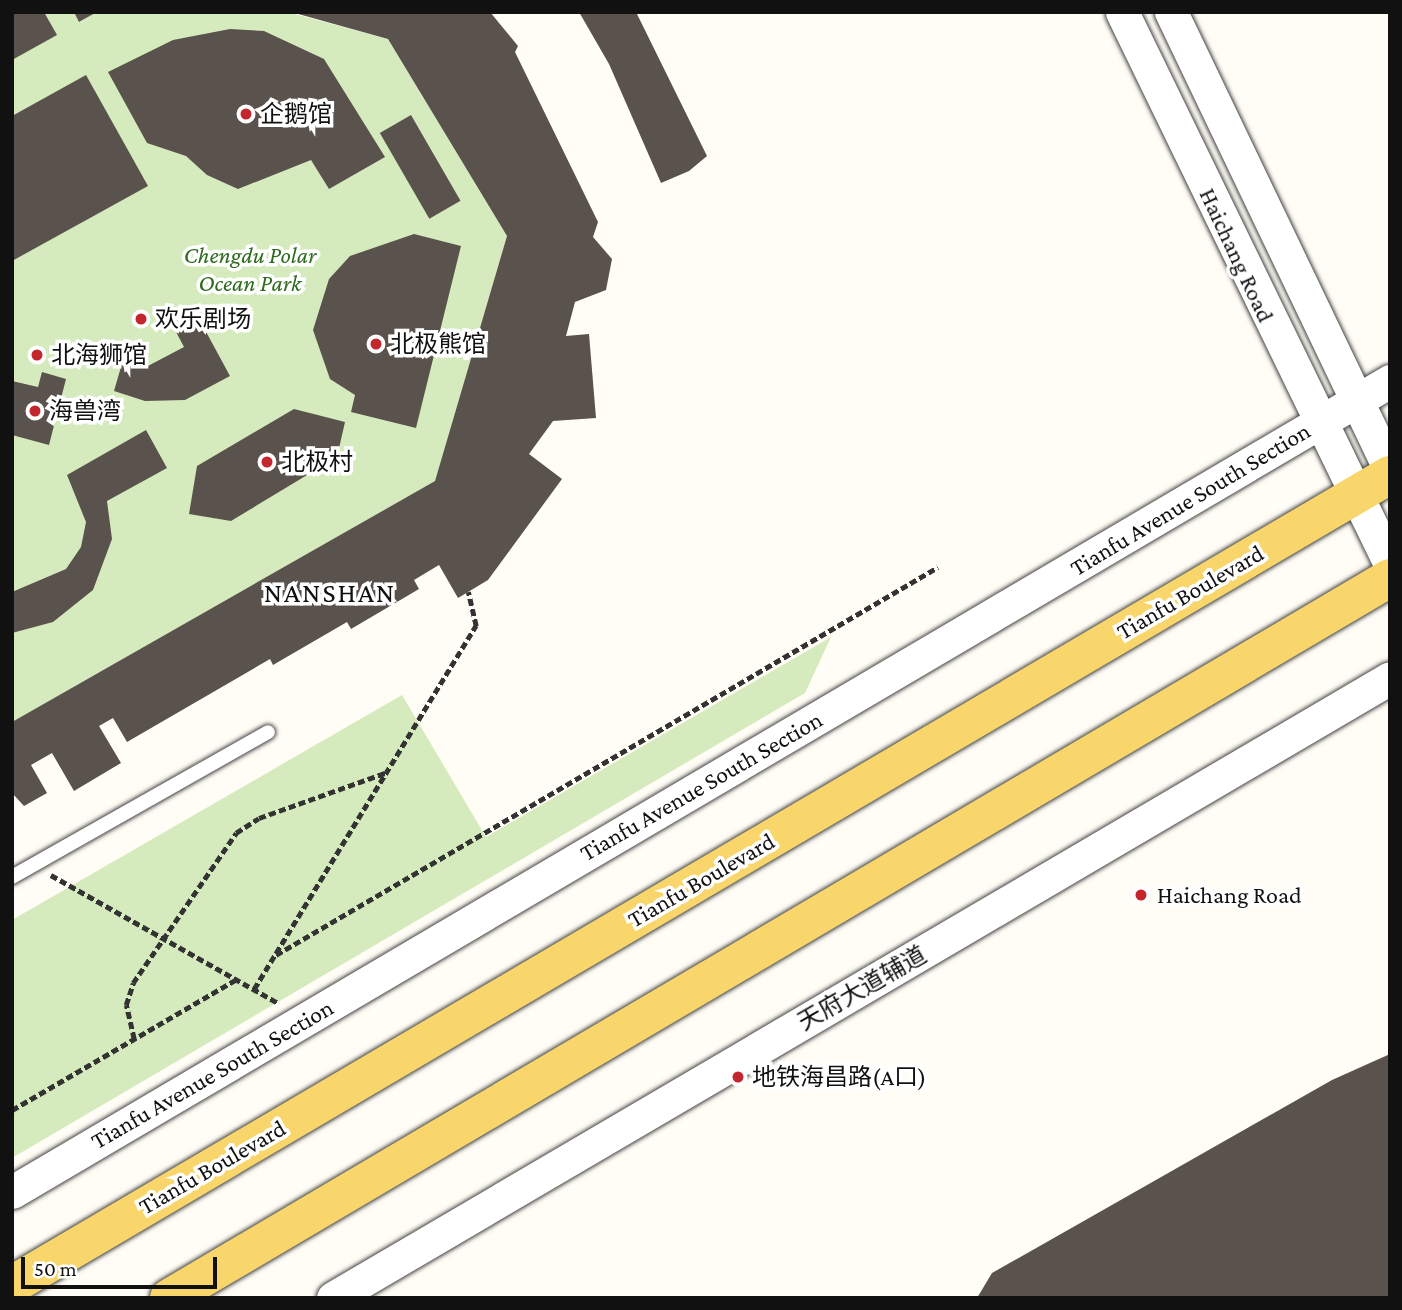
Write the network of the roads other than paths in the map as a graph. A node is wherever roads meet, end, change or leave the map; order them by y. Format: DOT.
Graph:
graph roads {
  1 [pos="1122,12"];
  2 [pos="1171,12"];
  3 [pos="1390,381"];
  4 [pos="1355,402"];
  5 [pos="1319,423"];
  6 [pos="1390,472"];
  7 [pos="1353,496"];
  8 [pos="1390,564"];
  9 [pos="1390,578"];
  10 [pos="1390,678"];
  11 [pos="268,732"];
  12 [pos="12,877"];
  13 [pos="12,1192"];
  14 [pos="12,1285"];
  15 [pos="169,1298"];
  16 [pos="333,1298"];
  1 -- 5 [label="street, Haichang Road"];
  2 -- 4 [label="street, Haichang Road"];
  3 -- 4 [label="street, Tianfu Avenue South Section"];
  4 -- 5 [label="street, Tianfu Avenue South Section"];
  4 -- 6 [label="street, Haichang Road"];
  5 -- 7 [label="street, Haichang Road"];
  5 -- 13 [label="street, Tianfu Avenue South Section"];
  6 -- 7 [label="main road, Tianfu Boulevard"];
  7 -- 8 [label="street, Haichang Road"];
  7 -- 14 [label="main road, Tianfu Boulevard"];
  9 -- 15 [label="main road"];
  10 -- 16 [label="street, 天府大道辅道"];
  11 -- 12 [label="lane"];
}
